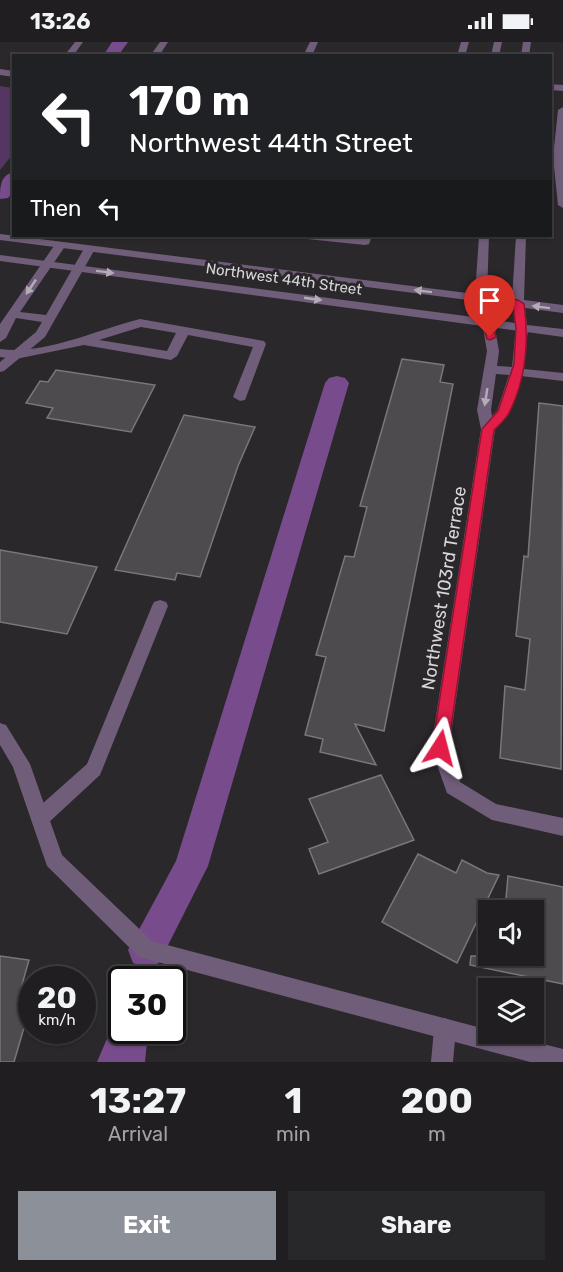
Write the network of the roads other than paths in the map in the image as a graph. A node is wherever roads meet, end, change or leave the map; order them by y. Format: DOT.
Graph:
graph roads {
  1 [pos="79,42"];
  2 [pos="70,54"];
  3 [pos="563,110"];
  4 [pos="563,206"];
  5 [pos="0,237"];
  6 [pos="316,237"];
  7 [pos="366,237"];
  8 [pos="484,237"];
  9 [pos="521,237"];
  10 [pos="60,245"];
  11 [pos="90,249"];
  12 [pos="0,258"];
  13 [pos="47,264"];
  14 [pos="78,268"];
  15 [pos="481,299"];
  16 [pos="518,304"];
  17 [pos="563,309"];
  18 [pos="12,314"];
  19 [pos="49,319"];
  20 [pos="488,323"];
  21 [pos="522,328"];
  22 [pos="184,330"];
  23 [pos="563,333"];
  24 [pos="0,338"];
  25 [pos="83,341"];
  26 [pos="0,353"];
  27 [pos="16,355"];
  28 [pos="0,368"];
  29 [pos="490,369"];
  30 [pos="516,372"];
  31 [pos="563,377"];
  32 [pos="240,397"];
  33 [pos="488,429"];
  34 [pos="160,606"];
  35 [pos="0,730"];
  36 [pos="40,818"];
  37 [pos="563,827"];
  38 [pos="445,1029"];
  39 [pos="563,1060"];
  40 [pos="442,1062"];
  1 -- 2 [label="street"];
  3 -- 4 [label="street"];
  5 -- 10 [label="street, Northwest 44th Street"];
  6 -- 7 [label="street"];
  8 -- 15 [label="street, Northwest 103rd Terrace"];
  9 -- 16 [label="street, Northwest 103rd Terrace"];
  10 -- 11 [label="street, Northwest 44th Street"];
  10 -- 13 [label="street"];
  11 -- 14 [label="street"];
  15 -- 11 [label="street, Northwest 44th Street, one-way"];
  12 -- 13 [label="street, Northwest 44th Street"];
  13 -- 14 [label="street, Northwest 44th Street"];
  13 -- 18 [label="street, one-way"];
  14 -- 19 [label="street"];
  14 -- 20 [label="street, Northwest 44th Street, one-way"];
  15 -- 16 [label="street, Northwest 44th Street"];
  15 -- 20 [label="street, Northwest 103rd Terrace"];
  17 -- 16 [label="street, Northwest 44th Street, one-way"];
  16 -- 21 [label="street, Northwest 103rd Terrace"];
  18 -- 19 [label="street"];
  18 -- 24 [label="street"];
  19 -- 27 [label="street"];
  20 -- 21 [label="street, Northwest 44th Street"];
  20 -- 29 [label="street, Northwest 103rd Terrace"];
  21 -- 23 [label="street, Northwest 44th Street"];
  21 -- 30 [label="street, Northwest 103rd Terrace"];
  22 -- 25 [label="street"];
  22 -- 25 [label="street"];
  22 -- 32 [label="street"];
  25 -- 27 [label="street"];
  26 -- 27 [label="street"];
  27 -- 28 [label="street"];
  29 -- 30 [label="street"];
  29 -- 33 [label="street, Northwest 103rd Terrace, one-way"];
  30 -- 31 [label="street"];
  30 -- 33 [label="street, Northwest 103rd Terrace"];
  33 -- 37 [label="street, Northwest 103rd Terrace"];
  34 -- 36 [label="street"];
  35 -- 36 [label="street"];
  36 -- 38 [label="street"];
  38 -- 39 [label="street"];
  38 -- 40 [label="street"];
}
